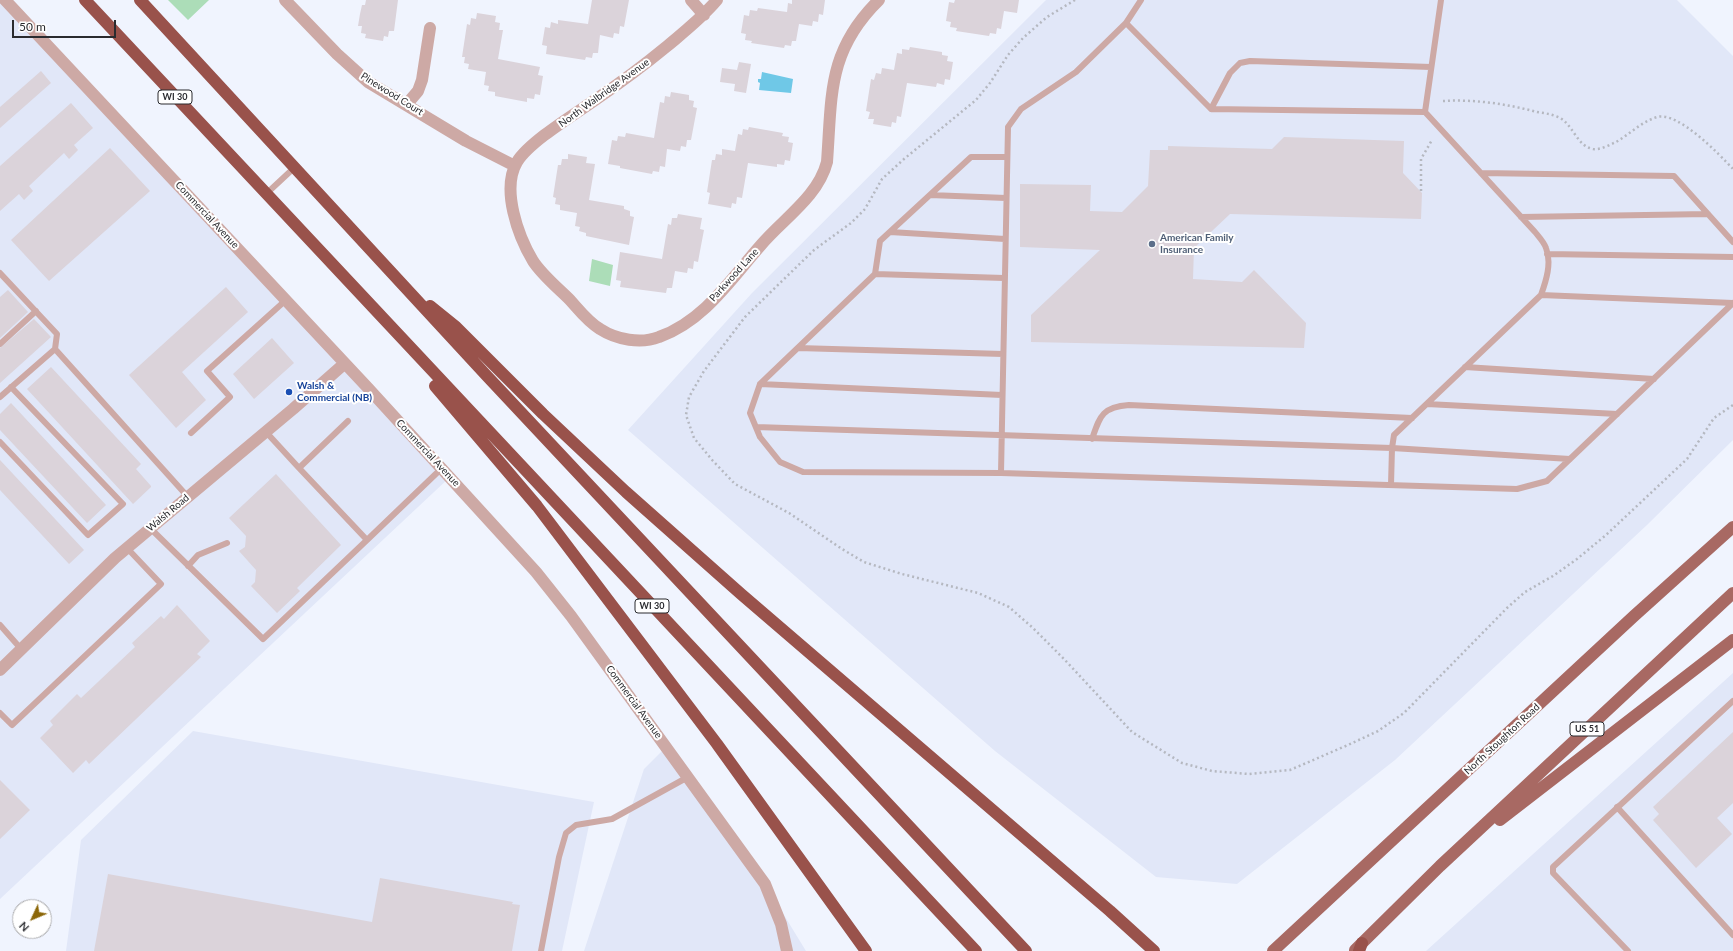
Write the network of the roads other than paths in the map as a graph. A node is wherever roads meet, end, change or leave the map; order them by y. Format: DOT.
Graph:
graph roads {
  1 [pos="5,0"];
  2 [pos="85,0"];
  3 [pos="140,0"];
  4 [pos="285,0"];
  5 [pos="691,0"];
  6 [pos="717,0"];
  7 [pos="879,0"];
  8 [pos="1141,0"];
  9 [pos="1441,0"];
  10 [pos="704,15"];
  11 [pos="1126,23"];
  12 [pos="430,28"];
  13 [pos="1431,67"];
  14 [pos="407,104"];
  15 [pos="1211,109"];
  16 [pos="1425,112"];
  17 [pos="1006,156"];
  18 [pos="515,166"];
  19 [pos="295,167"];
  20 [pos="1481,173"];
  21 [pos="266,194"];
  22 [pos="930,195"];
  23 [pos="511,197"];
  24 [pos="1006,198"];
  25 [pos="1708,214"];
  26 [pos="1521,217"];
  27 [pos="890,232"];
  28 [pos="1005,239"];
  29 [pos="1733,242"];
  30 [pos="1547,254"];
  31 [pos="1733,258"];
  32 [pos="329,261"];
  33 [pos="390,271"];
  34 [pos="0,273"];
  35 [pos="875,274"];
  36 [pos="1004,278"];
  37 [pos="6,279"];
  38 [pos="0,285"];
  39 [pos="1541,295"];
  40 [pos="286,300"];
  41 [pos="1733,303"];
  42 [pos="36,312"];
  43 [pos="0,344"];
  44 [pos="798,348"];
  45 [pos="55,349"];
  46 [pos="1003,354"];
  47 [pos="344,364"];
  48 [pos="1465,367"];
  49 [pos="1654,379"];
  50 [pos="760,384"];
  51 [pos="11,387"];
  52 [pos="1002,395"];
  53 [pos="0,397"];
  54 [pos="1427,404"];
  55 [pos="1617,414"];
  56 [pos="1412,418"];
  57 [pos="348,421"];
  58 [pos="756,428"];
  59 [pos="266,432"];
  60 [pos="191,433"];
  61 [pos="1002,436"];
  62 [pos="1092,439"];
  63 [pos="0,442"];
  64 [pos="1392,448"];
  65 [pos="1570,459"];
  66 [pos="299,468"];
  67 [pos="442,468"];
  68 [pos="1001,473"];
  69 [pos="1391,485"];
  70 [pos="188,497"];
  71 [pos="150,528"];
  72 [pos="1730,529"];
  73 [pos="367,540"];
  74 [pos="227,543"];
  75 [pos="127,548"];
  76 [pos="188,566"];
  77 [pos="1733,593"];
  78 [pos="0,625"];
  79 [pos="1733,640"];
  80 [pos="22,650"];
  81 [pos="0,670"];
  82 [pos="1733,701"];
  83 [pos="0,713"];
  84 [pos="688,777"];
  85 [pos="1617,807"];
  86 [pos="1440,866"];
  87 [pos="851,930"];
  88 [pos="1733,935"];
  89 [pos="1358,948"];
  90 [pos="1153,950"];
  91 [pos="541,951"];
  92 [pos="787,951"];
  93 [pos="863,951"];
  94 [pos="866,951"];
  95 [pos="976,951"];
  96 [pos="1026,951"];
  97 [pos="1273,951"];
  98 [pos="1628,951"];
  1 -- 40 [label="street, Commercial Avenue"];
  2 -- 21 [label="highway, WI 30"];
  3 -- 19 [label="highway"];
  4 -- 14 [label="street, Pinewood Court"];
  5 -- 10 [label="street"];
  6 -- 10 [label="street, North Walbridge Avenue"];
  7 -- 23 [label="street, Parkwood Lane"];
  8 -- 11 [label="lane"];
  9 -- 13 [label="lane"];
  10 -- 18 [label="street, North Walbridge Avenue"];
  11 -- 15 [label="lane"];
  11 -- 17 [label="lane"];
  12 -- 14 [label="street"];
  13 -- 15 [label="lane"];
  13 -- 16 [label="lane"];
  14 -- 18 [label="street, Pinewood Court"];
  15 -- 16 [label="lane"];
  16 -- 20 [label="lane"];
  17 -- 22 [label="lane"];
  17 -- 24 [label="lane"];
  18 -- 23 [label="street, North Walbridge Avenue"];
  19 -- 21 [label="lane"];
  19 -- 33 [label="highway"];
  20 -- 25 [label="lane"];
  20 -- 26 [label="lane"];
  21 -- 32 [label="highway, WI 30"];
  22 -- 24 [label="lane"];
  22 -- 27 [label="lane"];
  24 -- 28 [label="lane"];
  25 -- 26 [label="lane"];
  25 -- 29 [label="lane"];
  26 -- 30 [label="lane"];
  27 -- 28 [label="lane"];
  27 -- 35 [label="lane"];
  28 -- 36 [label="lane"];
  30 -- 31 [label="lane"];
  30 -- 39 [label="lane"];
  32 -- 87 [label="highway"];
  32 -- 95 [label="highway, WI 30"];
  33 -- 90 [label="highway"];
  33 -- 96 [label="highway"];
  34 -- 37 [label="lane"];
  35 -- 36 [label="lane"];
  35 -- 44 [label="lane"];
  36 -- 46 [label="lane"];
  37 -- 38 [label="lane"];
  37 -- 42 [label="lane"];
  39 -- 41 [label="lane"];
  39 -- 48 [label="lane"];
  40 -- 47 [label="street, Commercial Avenue"];
  40 -- 60 [label="lane"];
  41 -- 49 [label="lane"];
  42 -- 43 [label="lane"];
  42 -- 45 [label="lane"];
  44 -- 46 [label="lane"];
  44 -- 50 [label="lane"];
  45 -- 51 [label="lane"];
  45 -- 70 [label="lane"];
  46 -- 52 [label="lane"];
  47 -- 59 [label="street, Walsh Road"];
  47 -- 67 [label="street, Commercial Avenue"];
  48 -- 49 [label="lane"];
  48 -- 54 [label="lane"];
  49 -- 55 [label="lane"];
  50 -- 52 [label="lane"];
  50 -- 58 [label="lane"];
  51 -- 53 [label="lane"];
  51 -- 63 [label="lane"];
  52 -- 61 [label="lane"];
  54 -- 55 [label="lane"];
  54 -- 56 [label="lane"];
  55 -- 65 [label="lane"];
  56 -- 62 [label="lane"];
  56 -- 64 [label="lane"];
  57 -- 66 [label="lane"];
  58 -- 61 [label="lane"];
  58 -- 68 [label="lane"];
  59 -- 66 [label="lane"];
  59 -- 70 [label="street, Walsh Road"];
  61 -- 62 [label="lane"];
  61 -- 68 [label="lane"];
  62 -- 64 [label="lane"];
  64 -- 65 [label="lane"];
  64 -- 69 [label="lane"];
  65 -- 69 [label="lane"];
  66 -- 73 [label="lane"];
  67 -- 73 [label="lane"];
  67 -- 84 [label="street, Commercial Avenue"];
  68 -- 69 [label="lane"];
  70 -- 71 [label="street, Walsh Road"];
  71 -- 75 [label="street, Walsh Road"];
  71 -- 76 [label="lane"];
  72 -- 97 [label="main road, North Stoughton Road"];
  73 -- 76 [label="lane"];
  74 -- 76 [label="lane"];
  75 -- 80 [label="street, Walsh Road"];
  75 -- 83 [label="lane"];
  77 -- 86 [label="main road, US 51"];
  78 -- 80 [label="lane"];
  79 -- 86 [label="main road"];
  80 -- 81 [label="street, Walsh Road"];
  82 -- 85 [label="lane"];
  84 -- 91 [label="lane"];
  84 -- 92 [label="street, Commercial Avenue"];
  85 -- 88 [label="lane"];
  85 -- 98 [label="lane"];
  86 -- 89 [label="main road, US 51"];
  87 -- 93 [label="highway"];
  87 -- 94 [label="highway"];
}
